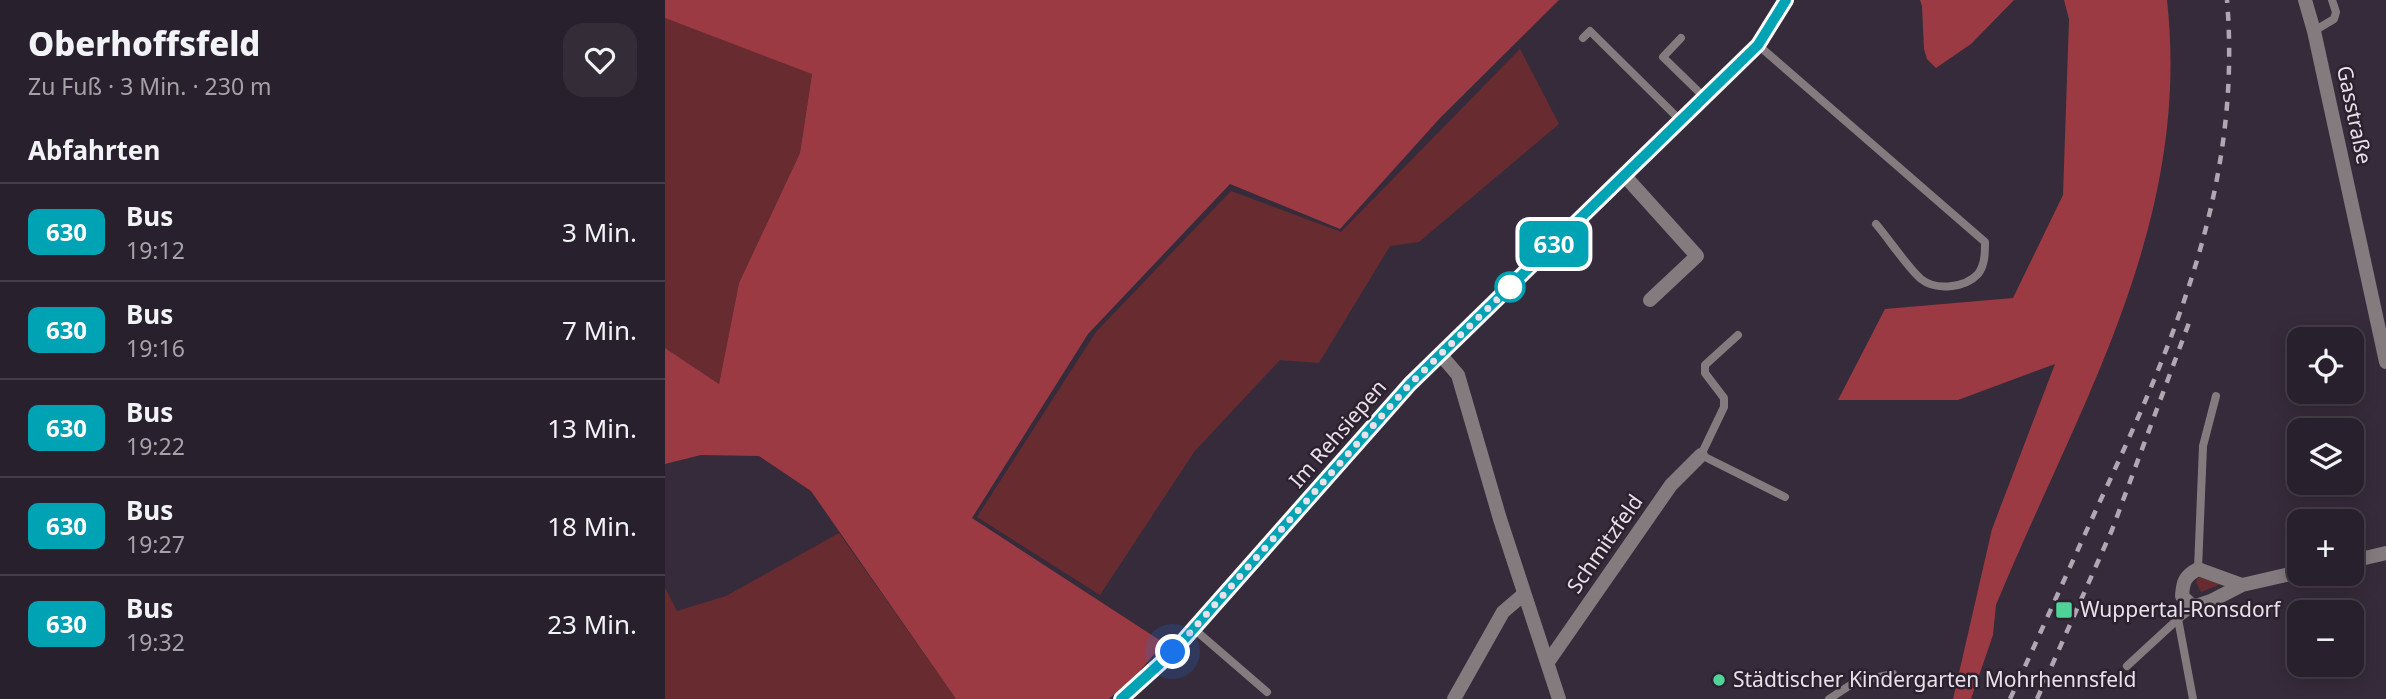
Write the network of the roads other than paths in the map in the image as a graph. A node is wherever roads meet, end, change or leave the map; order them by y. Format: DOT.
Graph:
graph roads {
  1 [pos="1787,0"];
  2 [pos="2305,0"];
  3 [pos="2332,0"];
  4 [pos="2314,31"];
  5 [pos="1583,38"];
  6 [pos="1681,38"];
  7 [pos="1758,45"];
  8 [pos="1705,97"];
  9 [pos="1680,120"];
  10 [pos="1624,175"];
  11 [pos="1876,224"];
  12 [pos="1650,300"];
  13 [pos="1738,335"];
  14 [pos="1440,354"];
  15 [pos="2386,362"];
  16 [pos="2216,396"];
  17 [pos="1701,455"];
  18 [pos="1786,497"];
  19 [pos="2386,553"];
  20 [pos="2364,558"];
  21 [pos="2198,569"];
  22 [pos="2287,575"];
  23 [pos="2242,585"];
  24 [pos="1524,594"];
  25 [pos="2196,606"];
  26 [pos="2178,619"];
  27 [pos="1194,629"];
  28 [pos="1548,662"];
  29 [pos="2127,666"];
  30 [pos="1893,674"];
  31 [pos="1268,692"];
  32 [pos="1121,699"];
  33 [pos="1454,699"];
  34 [pos="1559,699"];
  35 [pos="1829,699"];
  36 [pos="2193,699"];
  1 -- 7 [label="street, Im Rehsiepen"];
  2 -- 4 [label="street, Gasstraße"];
  3 -- 4 [label="lane"];
  4 -- 15 [label="street, Gasstraße"];
  5 -- 9 [label="lane"];
  6 -- 8 [label="lane"];
  7 -- 8 [label="street, Im Rehsiepen"];
  7 -- 11 [label="lane"];
  8 -- 9 [label="street, Im Rehsiepen"];
  9 -- 10 [label="street, Im Rehsiepen"];
  10 -- 12 [label="street"];
  10 -- 14 [label="street, Im Rehsiepen"];
  13 -- 17 [label="lane"];
  14 -- 24 [label="street"];
  14 -- 27 [label="street, Im Rehsiepen"];
  16 -- 21 [label="lane"];
  17 -- 18 [label="lane"];
  17 -- 28 [label="street, Schmitzfeld"];
  19 -- 20 [label="street"];
  21 -- 23 [label="street"];
  21 -- 25 [label="street"];
  22 -- 23 [label="street"];
  23 -- 25 [label="street"];
  24 -- 28 [label="street"];
  24 -- 33 [label="street"];
  25 -- 26 [label="lane"];
  26 -- 29 [label="lane"];
  26 -- 36 [label="lane"];
  27 -- 31 [label="lane"];
  27 -- 32 [label="street, Im Rehsiepen"];
  28 -- 34 [label="street"];
  30 -- 35 [label="lane"];
}
